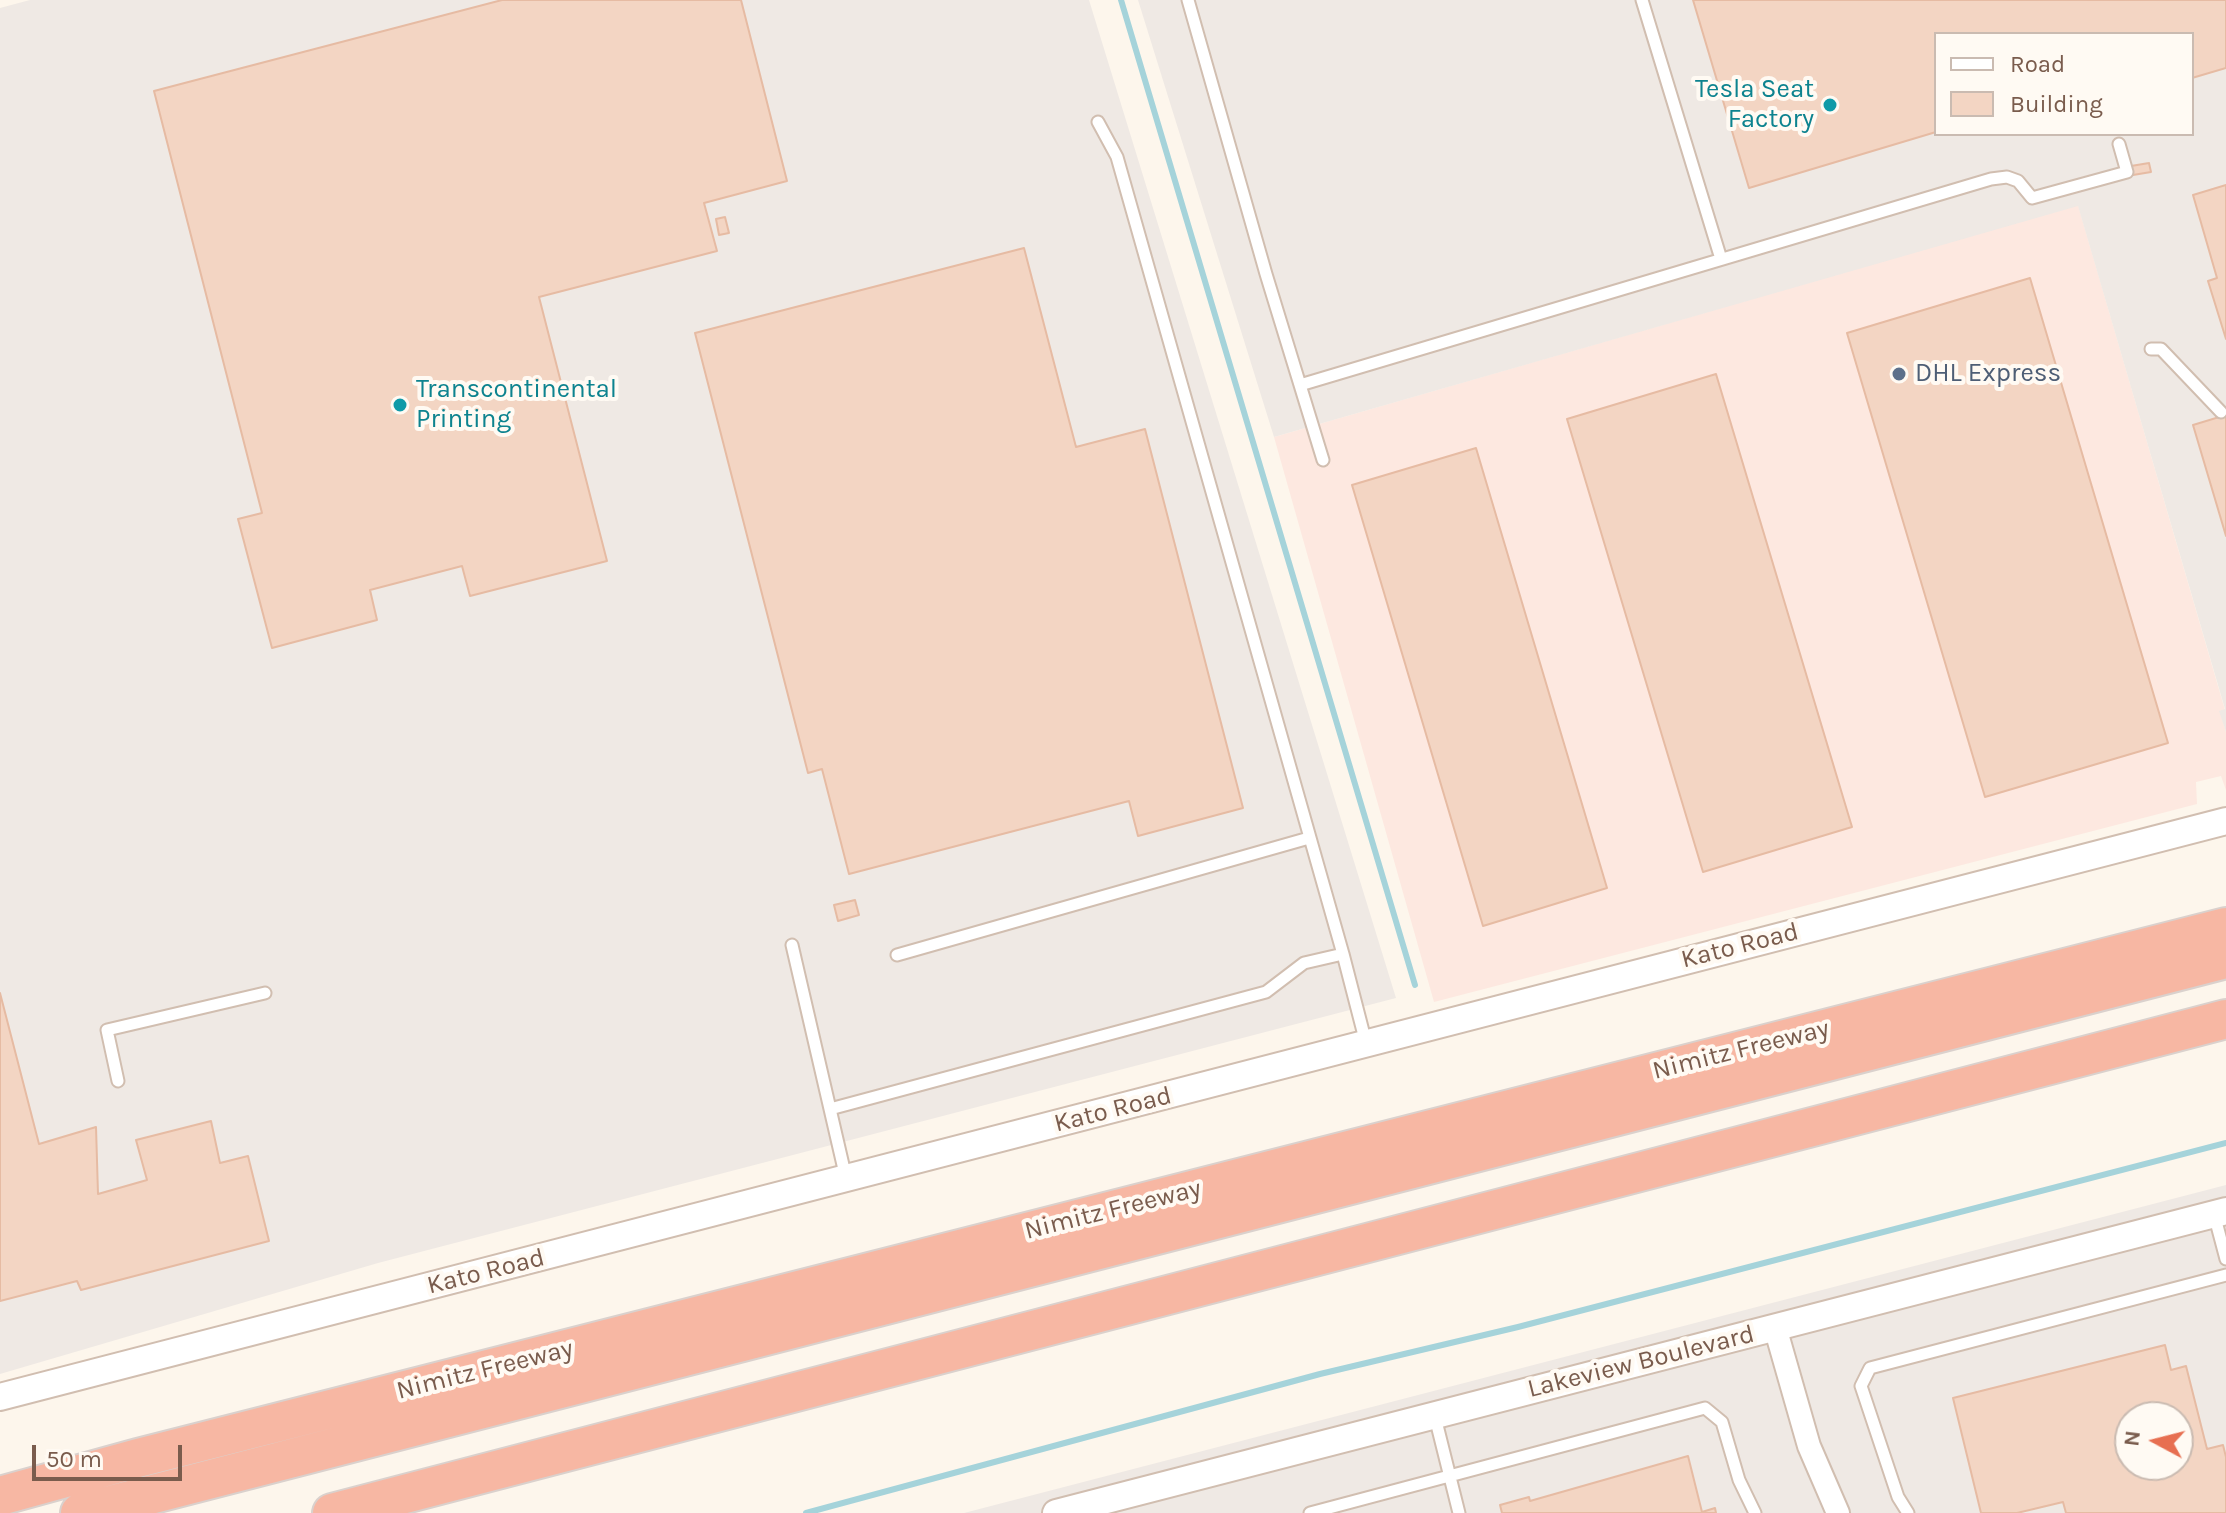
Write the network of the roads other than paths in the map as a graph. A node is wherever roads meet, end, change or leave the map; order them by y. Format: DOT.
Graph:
graph roads {
  1 [pos="1188,0"];
  2 [pos="1642,0"];
  3 [pos="1098,122"];
  4 [pos="2119,144"];
  5 [pos="1721,259"];
  6 [pos="2151,349"];
  7 [pos="1300,385"];
  8 [pos="2221,412"];
  9 [pos="1323,460"];
  10 [pos="2226,821"];
  11 [pos="1309,838"];
  12 [pos="2226,927"];
  13 [pos="792,945"];
  14 [pos="1343,954"];
  15 [pos="897,955"];
  16 [pos="2226,959"];
  17 [pos="265,993"];
  18 [pos="2226,1019"];
  19 [pos="1366,1043"];
  20 [pos="118,1081"];
  21 [pos="830,1109"];
  22 [pos="846,1178"];
  23 [pos="2220,1212"];
  24 [pos="2226,1259"];
  25 [pos="2226,1275"];
  26 [pos="1775,1327"];
  27 [pos="0,1397"];
  28 [pos="1435,1415"];
  29 [pos="1449,1476"];
  30 [pos="0,1496"];
  31 [pos="1086,1509"];
  32 [pos="80,1513"];
  33 [pos="332,1513"];
  34 [pos="1056,1513"];
  35 [pos="1310,1513"];
  36 [pos="1459,1513"];
  37 [pos="1755,1513"];
  38 [pos="1838,1513"];
  39 [pos="1908,1513"];
  1 -- 7 [label="lane"];
  2 -- 5 [label="lane"];
  3 -- 11 [label="lane"];
  4 -- 5 [label="lane"];
  5 -- 7 [label="lane"];
  6 -- 8 [label="lane"];
  7 -- 9 [label="lane"];
  10 -- 19 [label="street, Kato Road"];
  11 -- 14 [label="lane"];
  11 -- 15 [label="lane"];
  12 -- 30 [label="highway, Nimitz Freeway"];
  13 -- 21 [label="lane"];
  14 -- 19 [label="lane"];
  14 -- 21 [label="lane"];
  16 -- 32 [label="highway"];
  17 -- 20 [label="lane"];
  18 -- 33 [label="highway"];
  19 -- 22 [label="street, Kato Road"];
  21 -- 22 [label="lane"];
  22 -- 27 [label="street, Kato Road"];
  23 -- 24 [label="lane"];
  23 -- 26 [label="street, Lakeview Boulevard"];
  25 -- 39 [label="lane"];
  26 -- 28 [label="street, Lakeview Boulevard"];
  26 -- 38 [label="street"];
  28 -- 29 [label="lane"];
  28 -- 31 [label="street, Lakeview Boulevard"];
  29 -- 35 [label="lane"];
  29 -- 36 [label="lane"];
  29 -- 37 [label="lane"];
  31 -- 34 [label="street, Lakeview Boulevard"];
}
